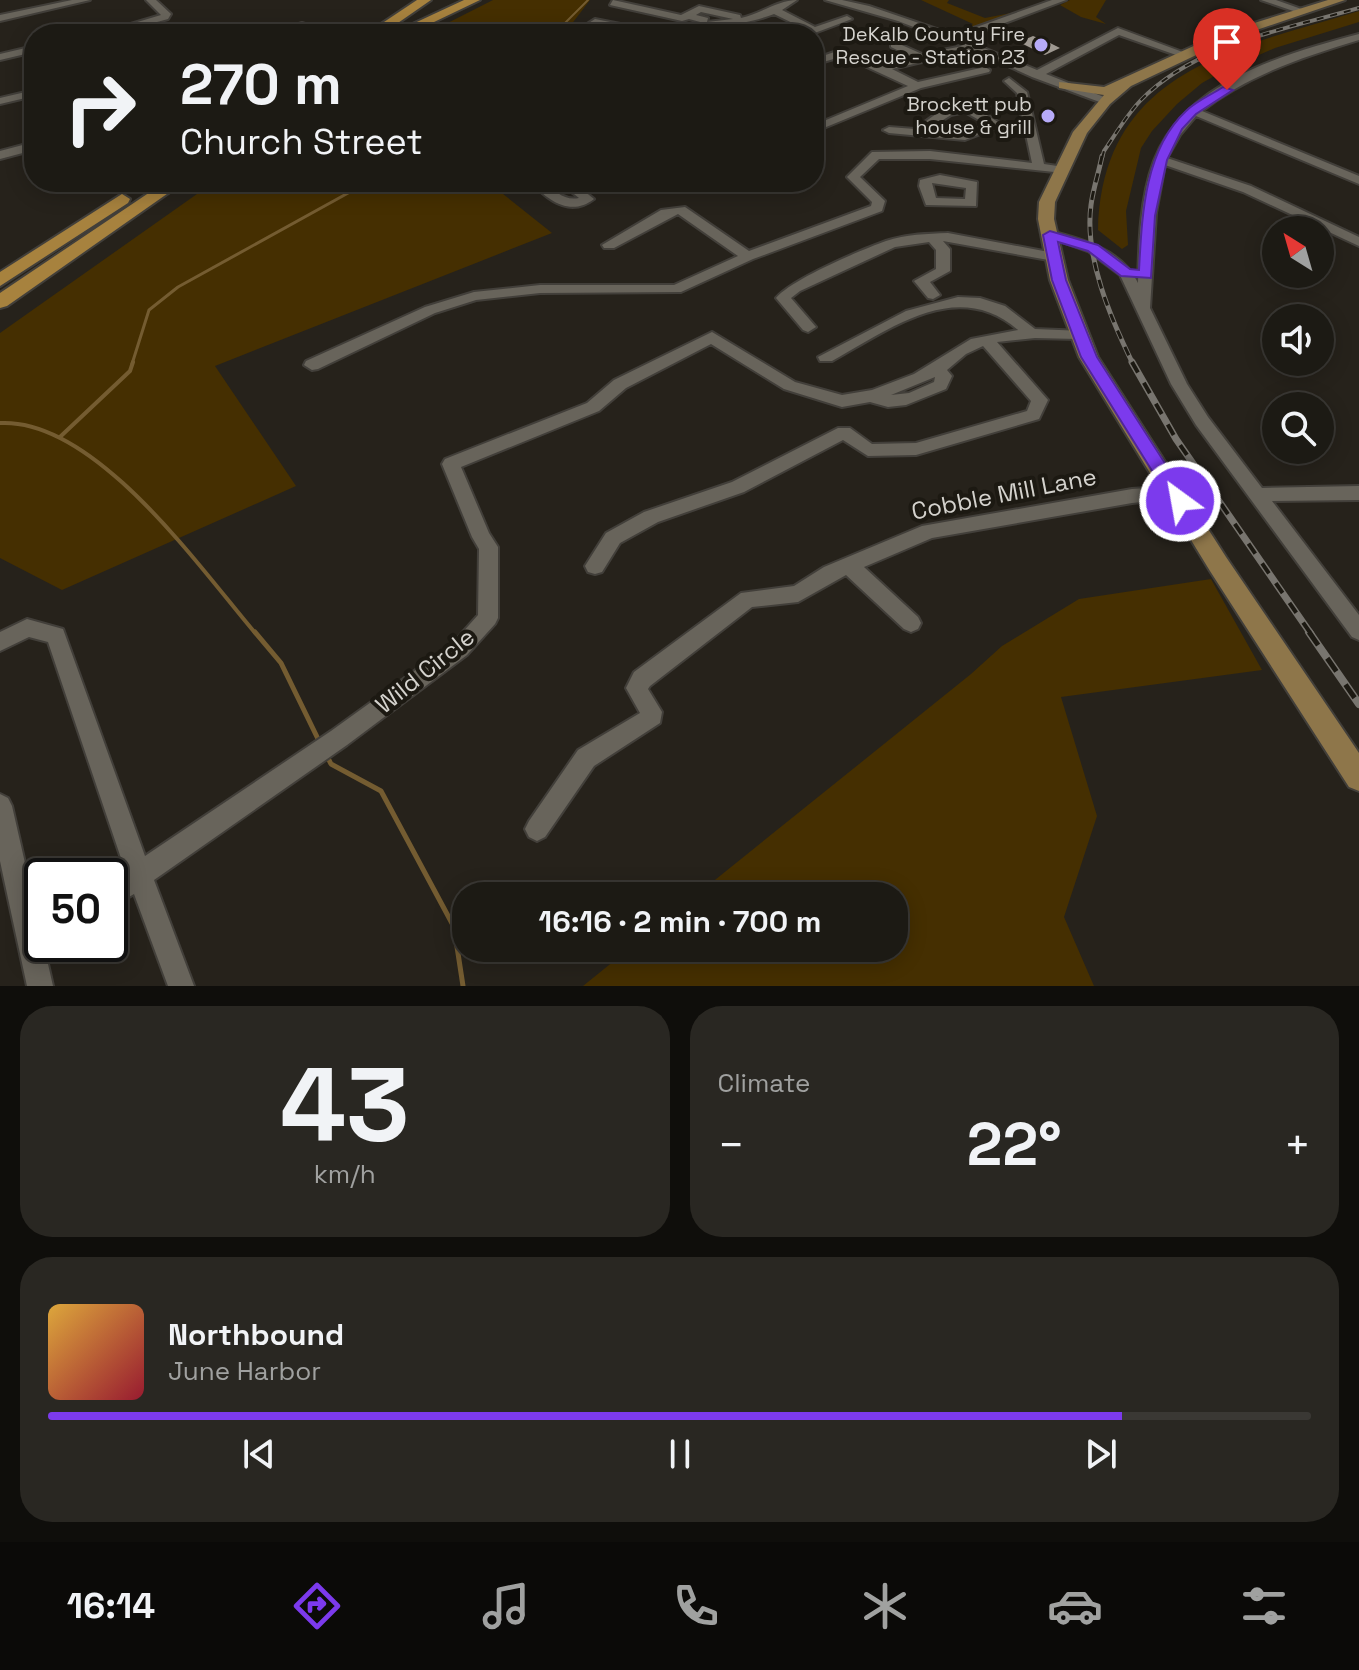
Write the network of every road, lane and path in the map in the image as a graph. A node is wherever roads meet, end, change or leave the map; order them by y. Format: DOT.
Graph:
graph roads {
  1 [pos="85,0"];
  2 [pos="151,0"];
  3 [pos="405,0"];
  4 [pos="425,0"];
  5 [pos="448,0"];
  6 [pos="474,0"];
  7 [pos="792,0"];
  8 [pos="830,0"];
  9 [pos="1061,0"];
  10 [pos="1266,0"];
  11 [pos="1339,0"];
  12 [pos="1038,1"];
  13 [pos="613,3"];
  14 [pos="776,11"];
  15 [pos="1302,11"];
  16 [pos="688,16"];
  17 [pos="763,16"];
  18 [pos="0,18"];
  19 [pos="847,19"];
  20 [pos="746,20"];
  21 [pos="139,24"];
  22 [pos="373,24"];
  23 [pos="388,24"];
  24 [pos="413,24"];
  25 [pos="420,24"];
  26 [pos="715,24"];
  27 [pos="779,24"];
  28 [pos="803,24"];
  29 [pos="824,27"];
  30 [pos="1359,37"];
  31 [pos="955,38"];
  32 [pos="895,45"];
  33 [pos="972,47"];
  34 [pos="24,51"];
  35 [pos="1183,54"];
  36 [pos="990,56"];
  37 [pos="0,57"];
  38 [pos="919,57"];
  39 [pos="824,59"];
  40 [pos="883,69"];
  41 [pos="985,70"];
  42 [pos="1036,75"];
  43 [pos="1009,81"];
  44 [pos="1126,83"];
  45 [pos="1064,85"];
  46 [pos="917,86"];
  47 [pos="24,95"];
  48 [pos="0,101"];
  49 [pos="1100,107"];
  50 [pos="1192,111"];
  51 [pos="824,125"];
  52 [pos="995,125"];
  53 [pos="1031,127"];
  54 [pos="889,130"];
  55 [pos="919,132"];
  56 [pos="972,134"];
  57 [pos="981,146"];
  58 [pos="24,149"];
  59 [pos="0,155"];
  60 [pos="962,160"];
  61 [pos="1161,160"];
  62 [pos="1038,165"];
  63 [pos="1060,170"];
  64 [pos="1359,180"];
  65 [pos="973,185"];
  66 [pos="132,192"];
  67 [pos="161,192"];
  68 [pos="549,192"];
  69 [pos="579,192"];
  70 [pos="932,237"];
  71 [pos="1359,242"];
  72 [pos="609,245"];
  73 [pos="1052,246"];
  74 [pos="748,256"];
  75 [pos="1126,273"];
  76 [pos="1146,275"];
  77 [pos="0,280"];
  78 [pos="934,300"];
  79 [pos="0,302"];
  80 [pos="1144,309"];
  81 [pos="808,327"];
  82 [pos="1030,332"];
  83 [pos="1078,334"];
  84 [pos="987,341"];
  85 [pos="826,357"];
  86 [pos="312,365"];
  87 [pos="845,402"];
  88 [pos="844,432"];
  89 [pos="1175,493"];
  90 [pos="1359,493"];
  91 [pos="1256,495"];
  92 [pos="848,565"];
  93 [pos="595,566"];
  94 [pos="1355,621"];
  95 [pos="911,623"];
  96 [pos="0,642"];
  97 [pos="1359,777"];
  98 [pos="0,806"];
  99 [pos="537,829"];
  100 [pos="139,875"];
  101 [pos="128,883"];
  102 [pos="24,896"];
  103 [pos="38,962"];
  104 [pos="40,986"];
  105 [pos="181,986"];
  1 -- 18 [label="street"];
  2 -- 21 [label="street"];
  3 -- 22 [label="highway"];
  4 -- 23 [label="highway"];
  5 -- 24 [label="highway"];
  6 -- 25 [label="highway"];
  7 -- 14 [label="street"];
  8 -- 31 [label="street"];
  9 -- 12 [label="street"];
  10 -- 15 [label="street"];
  11 -- 15 [label="main road"];
  12 -- 31 [label="street"];
  13 -- 16 [label="street"];
  14 -- 17 [label="street"];
  14 -- 28 [label="street"];
  15 -- 35 [label="main road"];
  16 -- 20 [label="street"];
  16 -- 26 [label="street"];
  17 -- 20 [label="street"];
  17 -- 27 [label="street"];
  19 -- 29 [label="street"];
  20 -- 26 [label="street"];
  30 -- 50 [label="street"];
  31 -- 33 [label="street"];
  32 -- 38 [label="street"];
  33 -- 36 [label="street"];
  33 -- 38 [label="street"];
  34 -- 37 [label="street"];
  35 -- 42 [label="street"];
  35 -- 44 [label="main road"];
  36 -- 42 [label="street"];
  36 -- 49 [label="street"];
  38 -- 40 [label="street"];
  39 -- 40 [label="street"];
  40 -- 46 [label="street"];
  41 -- 46 [label="street"];
  42 -- 45 [label="street"];
  43 -- 53 [label="street"];
  44 -- 45 [label="main road"];
  44 -- 49 [label="main road"];
  45 -- 49 [label="street"];
  46 -- 51 [label="street"];
  47 -- 48 [label="street"];
  49 -- 63 [label="main road"];
  50 -- 61 [label="street"];
  50 -- 64 [label="street"];
  52 -- 53 [label="street"];
  52 -- 55 [label="street"];
  52 -- 56 [label="street"];
  53 -- 62 [label="street"];
  54 -- 55 [label="street"];
  55 -- 56 [label="street"];
  56 -- 57 [label="street"];
  58 -- 59 [label="street"];
  60 -- 62 [label="street"];
  60 -- 65 [label="street"];
  60 -- 74 [label="street"];
  61 -- 71 [label="street"];
  61 -- 76 [label="street"];
  62 -- 63 [label="street"];
  63 -- 73 [label="main road"];
  66 -- 77 [label="highway"];
  67 -- 79 [label="highway"];
  68 -- 69 [label="street"];
  70 -- 73 [label="street"];
  70 -- 78 [label="street"];
  70 -- 81 [label="street"];
  72 -- 74 [label="street"];
  73 -- 75 [label="street"];
  73 -- 83 [label="main road"];
  74 -- 86 [label="street"];
  75 -- 76 [label="street"];
  75 -- 80 [label="street"];
  76 -- 80 [label="street"];
  78 -- 82 [label="street"];
  78 -- 85 [label="street"];
  80 -- 91 [label="street"];
  82 -- 83 [label="street"];
  82 -- 84 [label="street"];
  83 -- 89 [label="main road"];
  84 -- 87 [label="street"];
  84 -- 88 [label="street"];
  87 -- 88 [label="street"];
  87 -- 100 [label="street, Wild Circle"];
  88 -- 93 [label="street"];
  89 -- 92 [label="street, Cobble Mill Lane"];
  89 -- 97 [label="main road"];
  90 -- 91 [label="street"];
  91 -- 94 [label="street"];
  92 -- 95 [label="street"];
  92 -- 99 [label="street, Cobble Mill Lane"];
  96 -- 100 [label="street"];
  98 -- 102 [label="street"];
  100 -- 101 [label="street, Wild Circle"];
  100 -- 105 [label="street"];
  103 -- 104 [label="street"];
}
